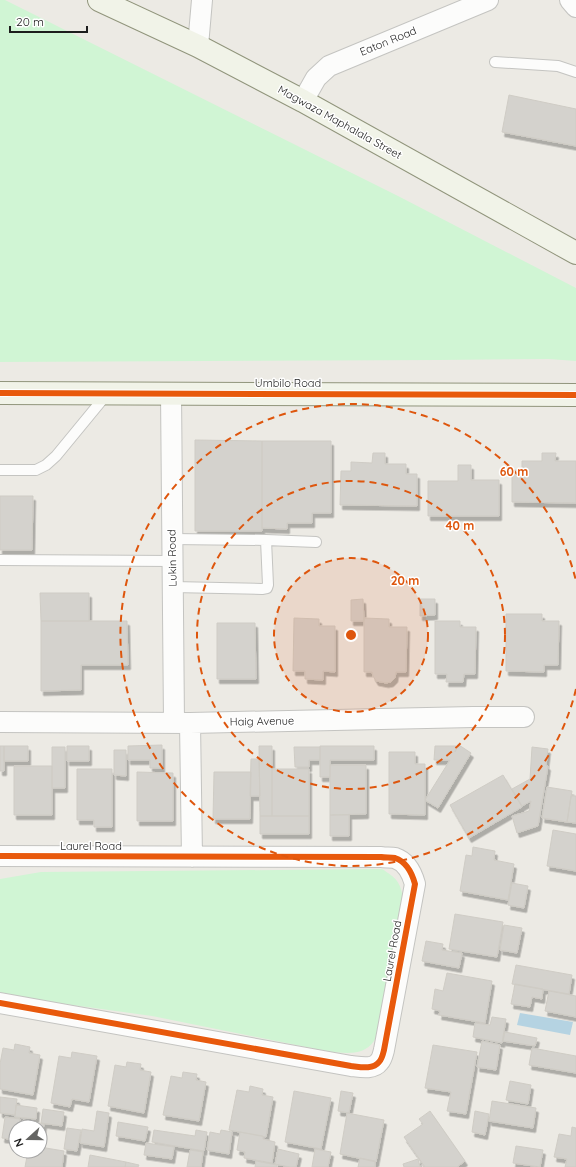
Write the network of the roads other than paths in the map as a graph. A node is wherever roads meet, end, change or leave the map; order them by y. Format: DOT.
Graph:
graph roads {
  1 [pos="99,0"];
  2 [pos="202,0"];
  3 [pos="488,0"];
  4 [pos="570,0"];
  5 [pos="576,7"];
  6 [pos="198,46"];
  7 [pos="495,62"];
  8 [pos="576,72"];
  9 [pos="303,101"];
  10 [pos="576,253"];
  11 [pos="0,393"];
  12 [pos="108,393"];
  13 [pos="171,393"];
  14 [pos="576,395"];
  15 [pos="0,470"];
  16 [pos="172,539"];
  17 [pos="266,540"];
  18 [pos="316,542"];
  19 [pos="0,560"];
  20 [pos="173,561"];
  21 [pos="173,587"];
  22 [pos="524,717"];
  23 [pos="0,722"];
  24 [pos="182,722"];
  25 [pos="0,856"];
  26 [pos="192,857"];
  27 [pos="0,1003"];
  1 -- 6 [label="street, Magwaza Maphalala Street"];
  2 -- 6 [label="street"];
  3 -- 9 [label="street, Eaton Road"];
  4 -- 5 [label="street"];
  6 -- 9 [label="street, Magwaza Maphalala Street"];
  7 -- 8 [label="lane"];
  9 -- 10 [label="street, Magwaza Maphalala Street"];
  11 -- 12 [label="street, Umbilo Road"];
  12 -- 13 [label="street, Umbilo Road"];
  12 -- 15 [label="lane"];
  13 -- 14 [label="street, Umbilo Road"];
  13 -- 16 [label="street, Lukin Road"];
  16 -- 17 [label="lane"];
  16 -- 20 [label="street, Lukin Road"];
  17 -- 18 [label="lane"];
  17 -- 21 [label="lane"];
  19 -- 20 [label="lane"];
  20 -- 21 [label="street, Lukin Road"];
  21 -- 24 [label="street, Lukin Road"];
  22 -- 24 [label="street, Haig Avenue"];
  23 -- 24 [label="street, Haig Avenue"];
  24 -- 26 [label="street, Lukin Road"];
  25 -- 26 [label="street, Laurel Road"];
  26 -- 27 [label="street, Laurel Road"];
}
